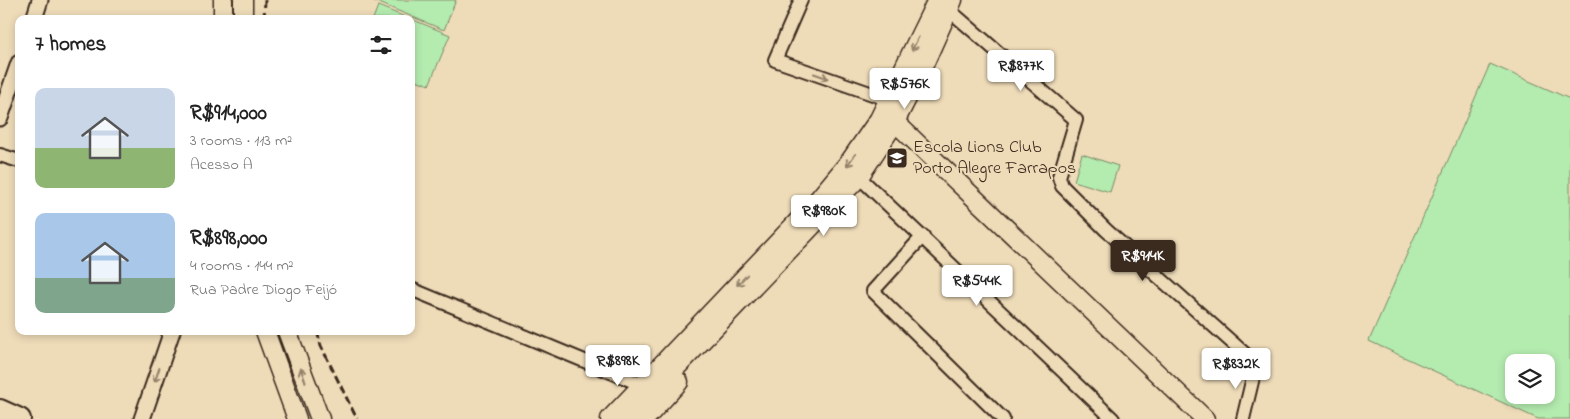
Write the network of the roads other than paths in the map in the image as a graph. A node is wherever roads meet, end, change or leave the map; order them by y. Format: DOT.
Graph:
graph roads {
  1 [pos="40,0"];
  2 [pos="223,0"];
  3 [pos="243,0"];
  4 [pos="801,0"];
  5 [pos="946,3"];
  6 [pos="35,15"];
  7 [pos="223,15"];
  8 [pos="243,15"];
  9 [pos="15,75"];
  10 [pos="911,90"];
  11 [pos="887,99"];
  12 [pos="0,118"];
  13 [pos="887,121"];
  14 [pos="0,156"];
  15 [pos="15,160"];
  16 [pos="859,177"];
  17 [pos="923,236"];
  18 [pos="415,290"];
  19 [pos="719,324"];
  20 [pos="171,335"];
  21 [pos="266,335"];
  22 [pos="289,335"];
  23 [pos="648,382"];
  24 [pos="0,410"];
  25 [pos="1109,418"];
  26 [pos="20,419"];
  27 [pos="142,419"];
  28 [pos="297,419"];
  29 [pos="320,419"];
  30 [pos="598,419"];
  31 [pos="610,419"];
  32 [pos="627,419"];
  33 [pos="645,419"];
  34 [pos="1003,419"];
  35 [pos="1205,419"];
  36 [pos="1243,419"];
  1 -- 6 [label="street"];
  2 -- 7 [label="main road"];
  3 -- 8 [label="main road"];
  4 -- 11 [label="street, one-way"];
  5 -- 10 [label="main road"];
  5 -- 11 [label="main road, one-way"];
  5 -- 36 [label="street"];
  9 -- 12 [label="street"];
  10 -- 11 [label="street"];
  10 -- 13 [label="main road"];
  11 -- 13 [label="main road"];
  13 -- 16 [label="main road"];
  13 -- 23 [label="main road, one-way"];
  13 -- 35 [label="main road"];
  14 -- 15 [label="street"];
  16 -- 17 [label="street"];
  16 -- 19 [label="main road"];
  17 -- 25 [label="street"];
  17 -- 34 [label="street"];
  18 -- 23 [label="street"];
  19 -- 23 [label="main road"];
  19 -- 33 [label="main road"];
  20 -- 27 [label="street, one-way"];
  21 -- 28 [label="main road"];
  29 -- 22 [label="main road, one-way"];
  23 -- 30 [label="main road"];
  23 -- 31 [label="main road"];
  23 -- 32 [label="main road"];
  24 -- 26 [label="main road"];
}
